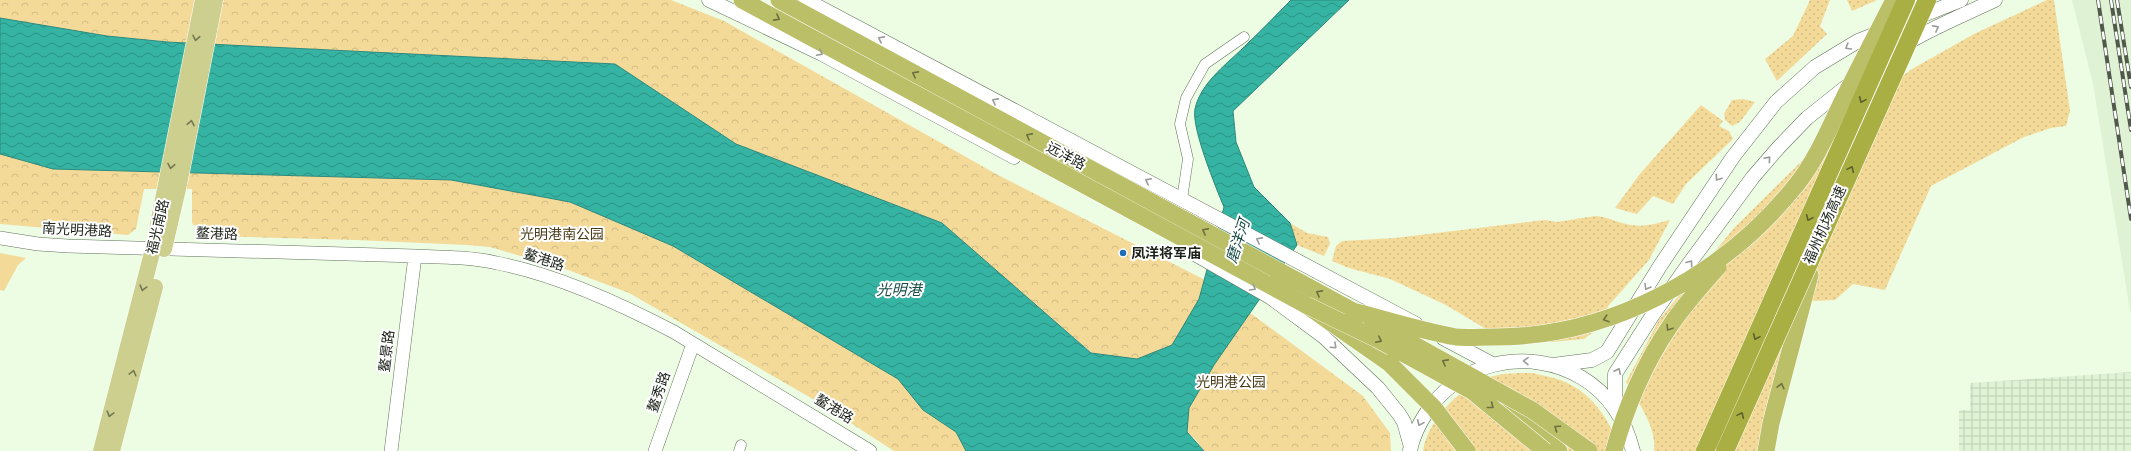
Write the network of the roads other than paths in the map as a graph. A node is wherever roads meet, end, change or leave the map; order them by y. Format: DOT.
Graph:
graph roads {
  1 [pos="203,0"];
  2 [pos="214,0"];
  3 [pos="709,0"];
  4 [pos="742,0"];
  5 [pos="779,0"];
  6 [pos="806,0"];
  7 [pos="1894,0"];
  8 [pos="1906,0"];
  9 [pos="1927,0"];
  10 [pos="1961,0"];
  11 [pos="1995,0"];
  12 [pos="1244,37"];
  13 [pos="172,189"];
  14 [pos="1182,198"];
  15 [pos="1827,221"];
  16 [pos="1748,234"];
  17 [pos="0,238"];
  18 [pos="159,249"];
  19 [pos="415,256"];
  20 [pos="1306,305"];
  21 [pos="1353,311"];
  22 [pos="693,344"];
  23 [pos="1492,364"];
  24 [pos="1553,365"];
  25 [pos="1475,378"];
  26 [pos="1615,409"];
  27 [pos="1410,449"];
  28 [pos="1465,449"];
  29 [pos="100,451"];
  30 [pos="112,451"];
  31 [pos="391,451"];
  32 [pos="656,451"];
  33 [pos="870,451"];
  34 [pos="1545,451"];
  35 [pos="1560,451"];
  36 [pos="1589,451"];
  37 [pos="1614,451"];
  38 [pos="1633,451"];
  39 [pos="1705,451"];
  40 [pos="1725,451"];
  41 [pos="1766,451"];
  1 -- 13 [label="main road, 福光南路, one-way"];
  13 -- 2 [label="main road, 福光南路, one-way"];
  3 -- 27 [label="main road, one-way"];
  4 -- 20 [label="highway, 远洋路, one-way"];
  21 -- 5 [label="highway, 远洋路, one-way"];
  14 -- 6 [label="main road, one-way"];
  7 -- 16 [label="highway, bridge"];
  8 -- 39 [label="highway, 福州机场高速, one-way, bridge"];
  15 -- 9 [label="highway, 福州机场高速, one-way, bridge"];
  10 -- 24 [label="main road, one-way"];
  26 -- 11 [label="main road, one-way"];
  12 -- 14 [label="street"];
  13 -- 18 [label="main road, 福光南路"];
  23 -- 14 [label="main road, one-way"];
  40 -- 15 [label="highway, 福州机场高速, one-way, bridge"];
  41 -- 15 [label="highway, one-way, bridge"];
  16 -- 21 [label="highway, one-way, bridge"];
  16 -- 37 [label="highway, one-way, bridge"];
  17 -- 18 [label="street, 南光明港路"];
  18 -- 19 [label="street, 鳌港路"];
  18 -- 29 [label="main road, 福光南路, one-way"];
  30 -- 18 [label="main road, 福光南路, one-way"];
  19 -- 22 [label="street, 鳌港路"];
  19 -- 31 [label="street, 鳌景路"];
  20 -- 28 [label="highway, bridge"];
  20 -- 34 [label="highway, one-way, bridge"];
  25 -- 21 [label="highway, one-way, bridge"];
  22 -- 32 [label="street, 鳌秀路"];
  22 -- 33 [label="street, 鳌港路"];
  24 -- 23 [label="main road, one-way"];
  23 -- 27 [label="main road, one-way"];
  24 -- 26 [label="main road"];
  25 -- 35 [label="highway, bridge"];
  36 -- 25 [label="highway, one-way, bridge"];
  26 -- 38 [label="main road"];
}
